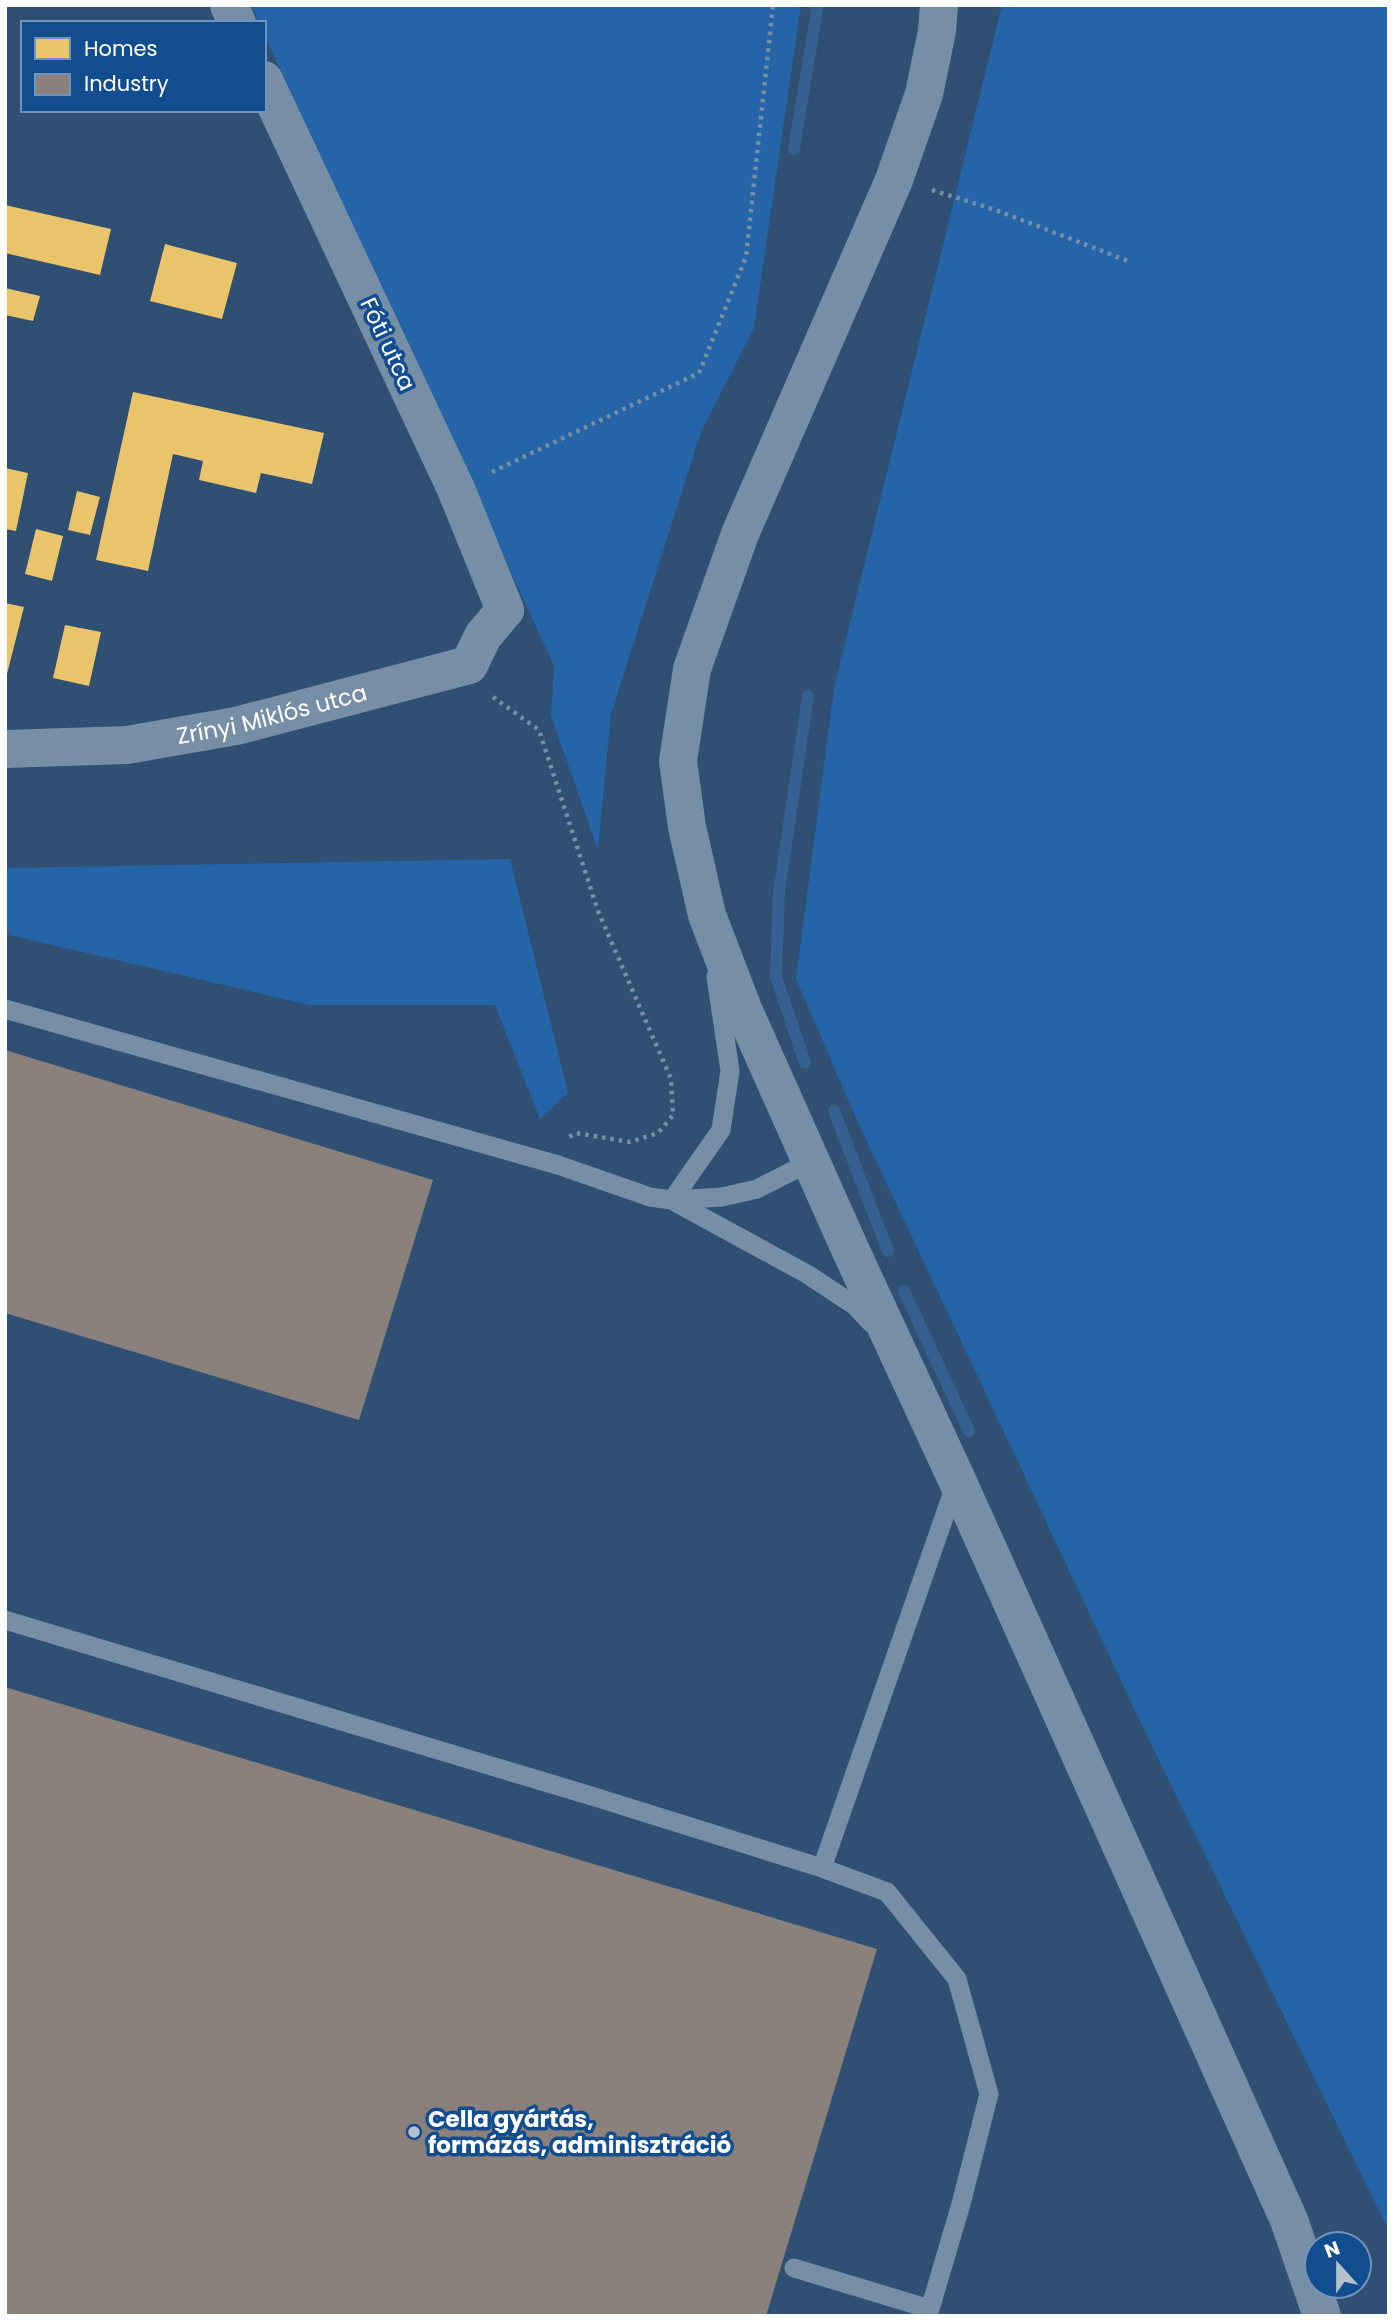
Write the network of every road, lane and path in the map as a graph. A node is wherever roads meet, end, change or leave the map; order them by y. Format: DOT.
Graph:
graph roads {
  1 [pos="229,5"];
  2 [pos="773,5"];
  3 [pos="939,5"];
  4 [pos="236,21"];
  5 [pos="266,84"];
  6 [pos="894,180"];
  7 [pos="1128,261"];
  8 [pos="492,472"];
  9 [pos="505,611"];
  10 [pos="484,690"];
  11 [pos="5,749"];
  12 [pos="707,915"];
  13 [pos="5,1009"];
  14 [pos="811,1161"];
  15 [pos="558,1165"];
  16 [pos="672,1200"];
  17 [pos="896,1348"];
  18 [pos="957,1480"];
  19 [pos="5,1620"];
  20 [pos="822,1868"];
  21 [pos="794,2268"];
  22 [pos="929,2312"];
  23 [pos="1322,2316"];
  1 -- 4 [label="street"];
  2 -- 8 [label="path"];
  3 -- 6 [label="street"];
  5 -- 9 [label="street, Fóti utca"];
  6 -- 7 [label="path"];
  6 -- 12 [label="street"];
  9 -- 11 [label="street, Zrínyi Miklós utca"];
  10 -- 15 [label="path"];
  12 -- 14 [label="street"];
  12 -- 16 [label="lane"];
  13 -- 15 [label="lane"];
  14 -- 16 [label="lane"];
  14 -- 17 [label="street"];
  15 -- 16 [label="lane"];
  16 -- 17 [label="lane"];
  17 -- 18 [label="street"];
  18 -- 20 [label="lane"];
  18 -- 23 [label="street"];
  19 -- 20 [label="lane"];
  20 -- 22 [label="lane"];
  21 -- 22 [label="lane"];
}
